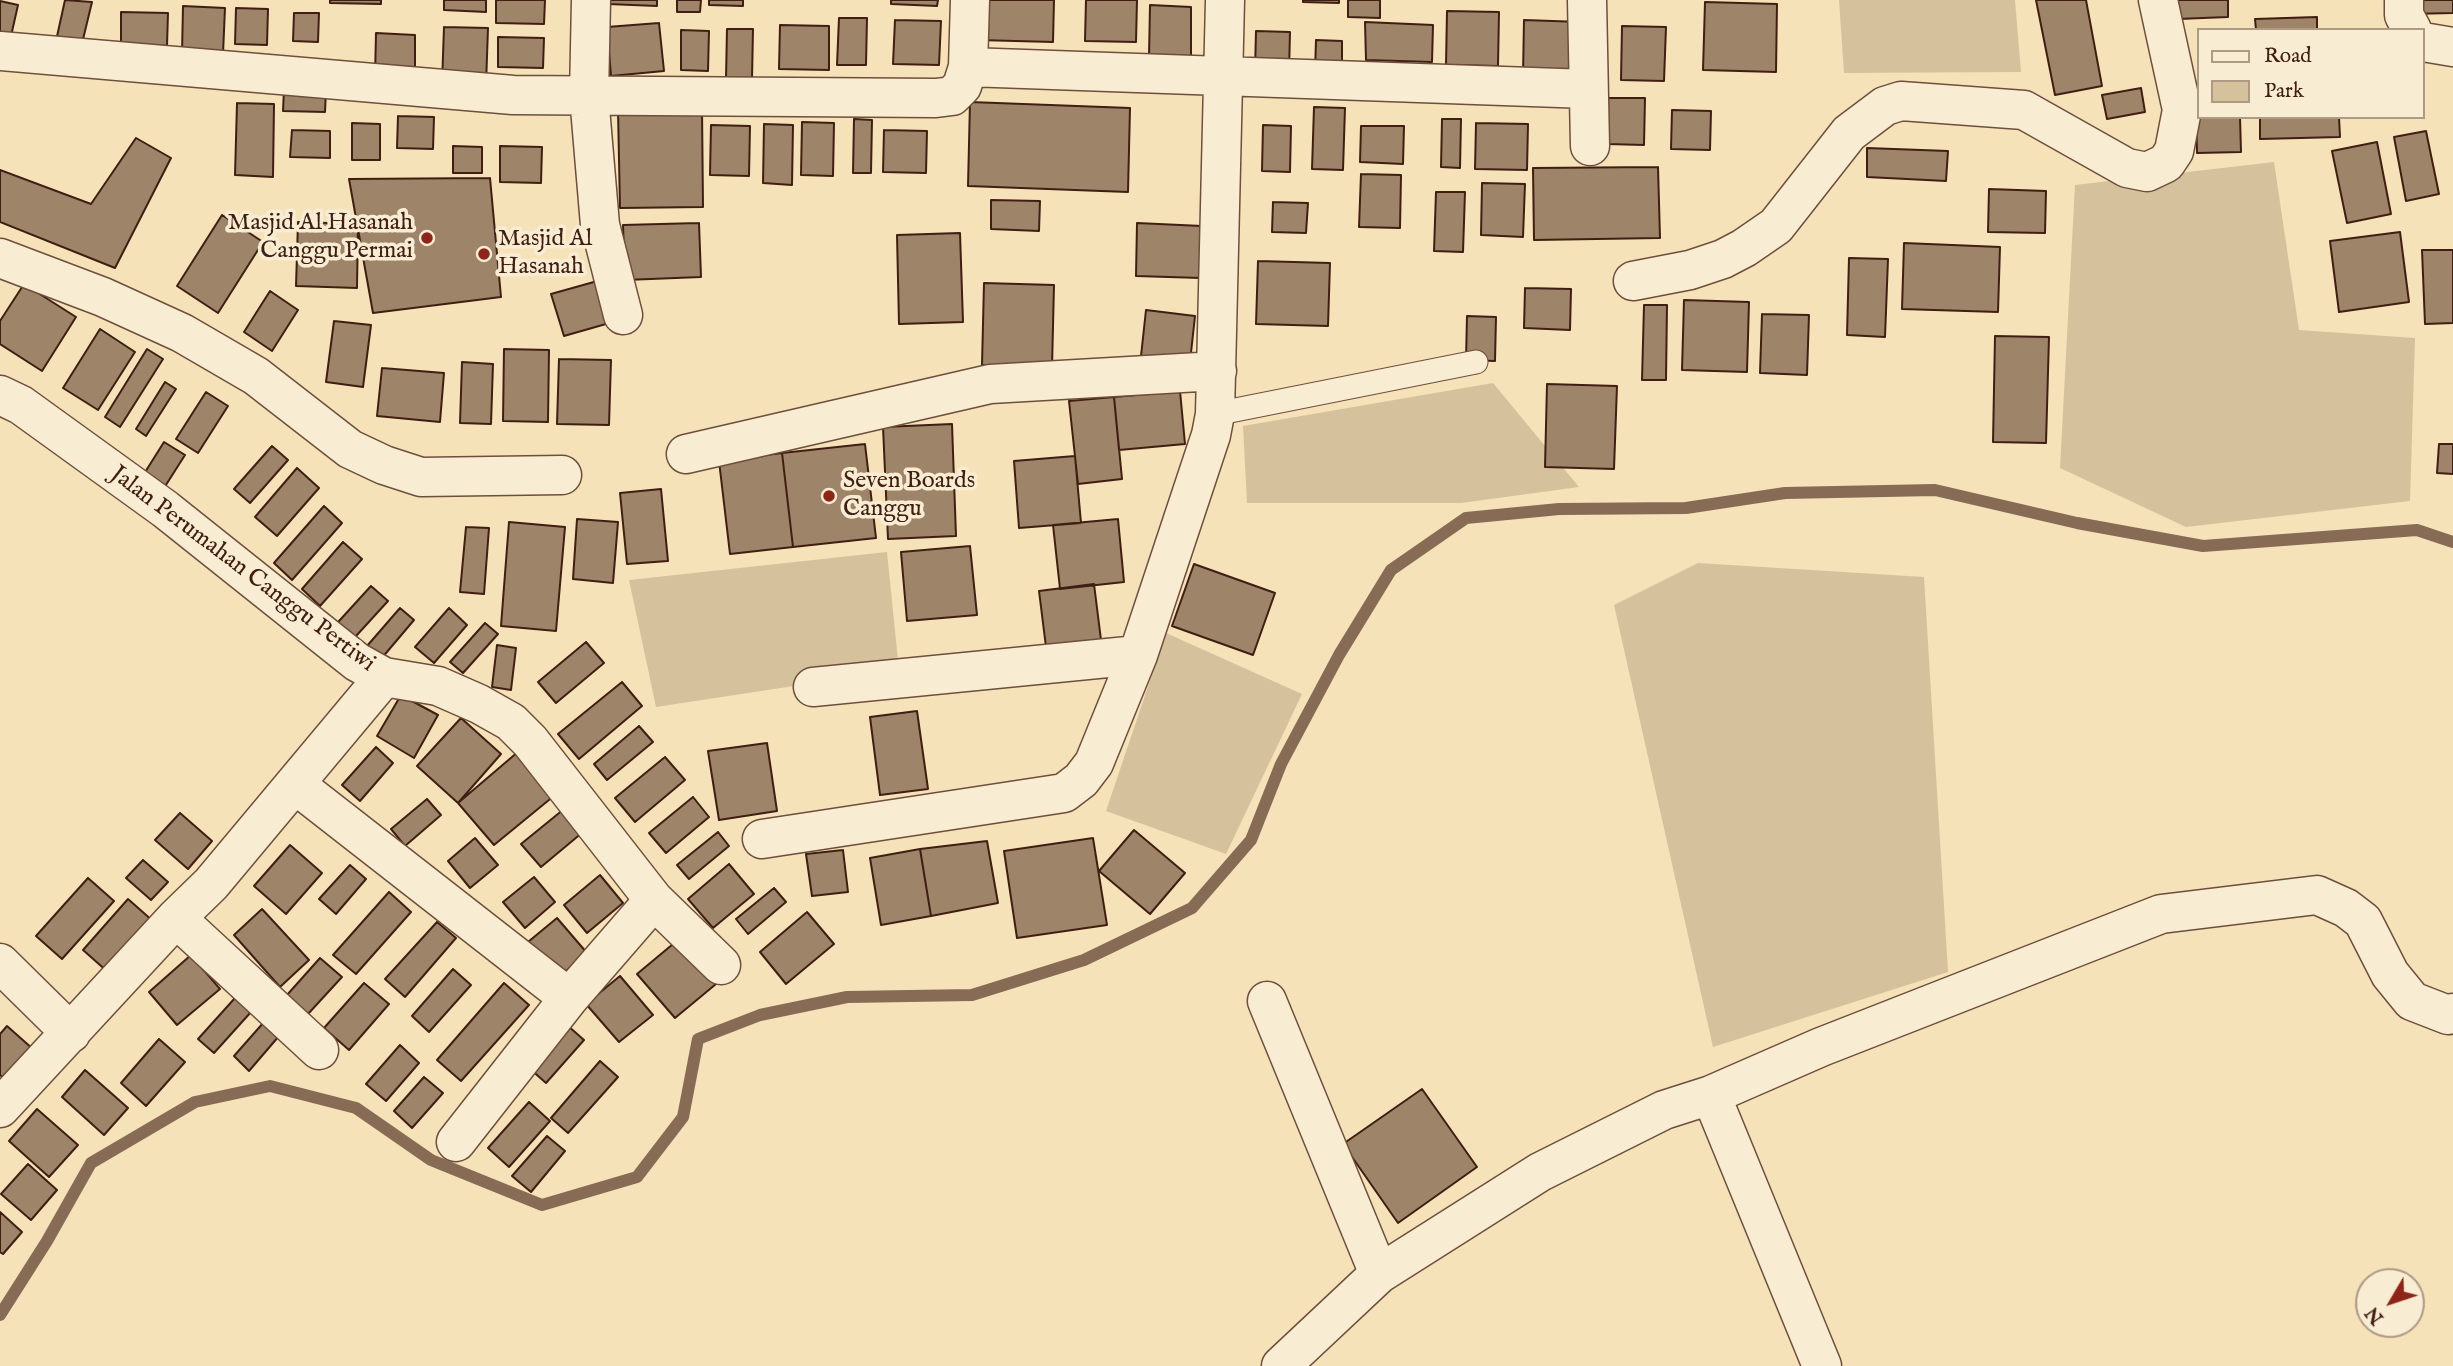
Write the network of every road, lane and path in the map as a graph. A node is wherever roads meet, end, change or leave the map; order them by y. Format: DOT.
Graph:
graph roads {
  1 [pos="591,0"];
  2 [pos="970,0"];
  3 [pos="1225,0"];
  4 [pos="1587,0"];
  5 [pos="2158,0"];
  6 [pos="2404,0"];
  7 [pos="2411,28"];
  8 [pos="2425,42"];
  9 [pos="2453,47"];
  10 [pos="0,51"];
  11 [pos="968,67"];
  12 [pos="1222,76"];
  13 [pos="1588,89"];
  14 [pos="589,96"];
  15 [pos="1590,145"];
  16 [pos="0,258"];
  17 [pos="1633,281"];
  18 [pos="623,315"];
  19 [pos="1476,362"];
  20 [pos="1217,371"];
  21 [pos="0,395"];
  22 [pos="1215,414"];
  23 [pos="686,454"];
  24 [pos="562,475"];
  25 [pos="1138,655"];
  26 [pos="384,677"];
  27 [pos="813,687"];
  28 [pos="296,785"];
  29 [pos="762,839"];
  30 [pos="654,900"];
  31 [pos="176,918"];
  32 [pos="0,963"];
  33 [pos="721,965"];
  34 [pos="569,998"];
  35 [pos="1267,1001"];
  36 [pos="2453,1013"];
  37 [pos="71,1033"];
  38 [pos="319,1050"];
  39 [pos="1712,1095"];
  40 [pos="0,1108"];
  41 [pos="456,1142"];
  42 [pos="1379,1275"];
  43 [pos="1281,1366"];
  44 [pos="1822,1366"];
  1 -- 14 [label="street"];
  2 -- 11 [label="street"];
  3 -- 12 [label="street"];
  4 -- 13 [label="street"];
  5 -- 17 [label="street"];
  6 -- 7 [label="street"];
  8 -- 9 [label="street"];
  10 -- 14 [label="street"];
  11 -- 12 [label="street"];
  11 -- 14 [label="street"];
  12 -- 13 [label="street"];
  12 -- 20 [label="street"];
  13 -- 15 [label="street"];
  14 -- 18 [label="street"];
  16 -- 24 [label="street"];
  19 -- 22 [label="lane"];
  20 -- 22 [label="street"];
  20 -- 23 [label="street"];
  21 -- 26 [label="street, Jalan Perumahan Canggu Pertiwi"];
  22 -- 25 [label="street"];
  25 -- 27 [label="street"];
  25 -- 29 [label="street"];
  26 -- 28 [label="street"];
  26 -- 30 [label="street, Jalan Perumahan Canggu Pertiwi"];
  28 -- 31 [label="street"];
  28 -- 34 [label="street"];
  30 -- 33 [label="street, Jalan Perumahan Canggu Pertiwi"];
  30 -- 34 [label="street"];
  31 -- 37 [label="street"];
  31 -- 38 [label="street"];
  32 -- 37 [label="street"];
  34 -- 41 [label="street"];
  35 -- 42 [label="street"];
  36 -- 39 [label="street"];
  37 -- 40 [label="street"];
  39 -- 42 [label="street"];
  39 -- 44 [label="street"];
  42 -- 43 [label="street"];
}
